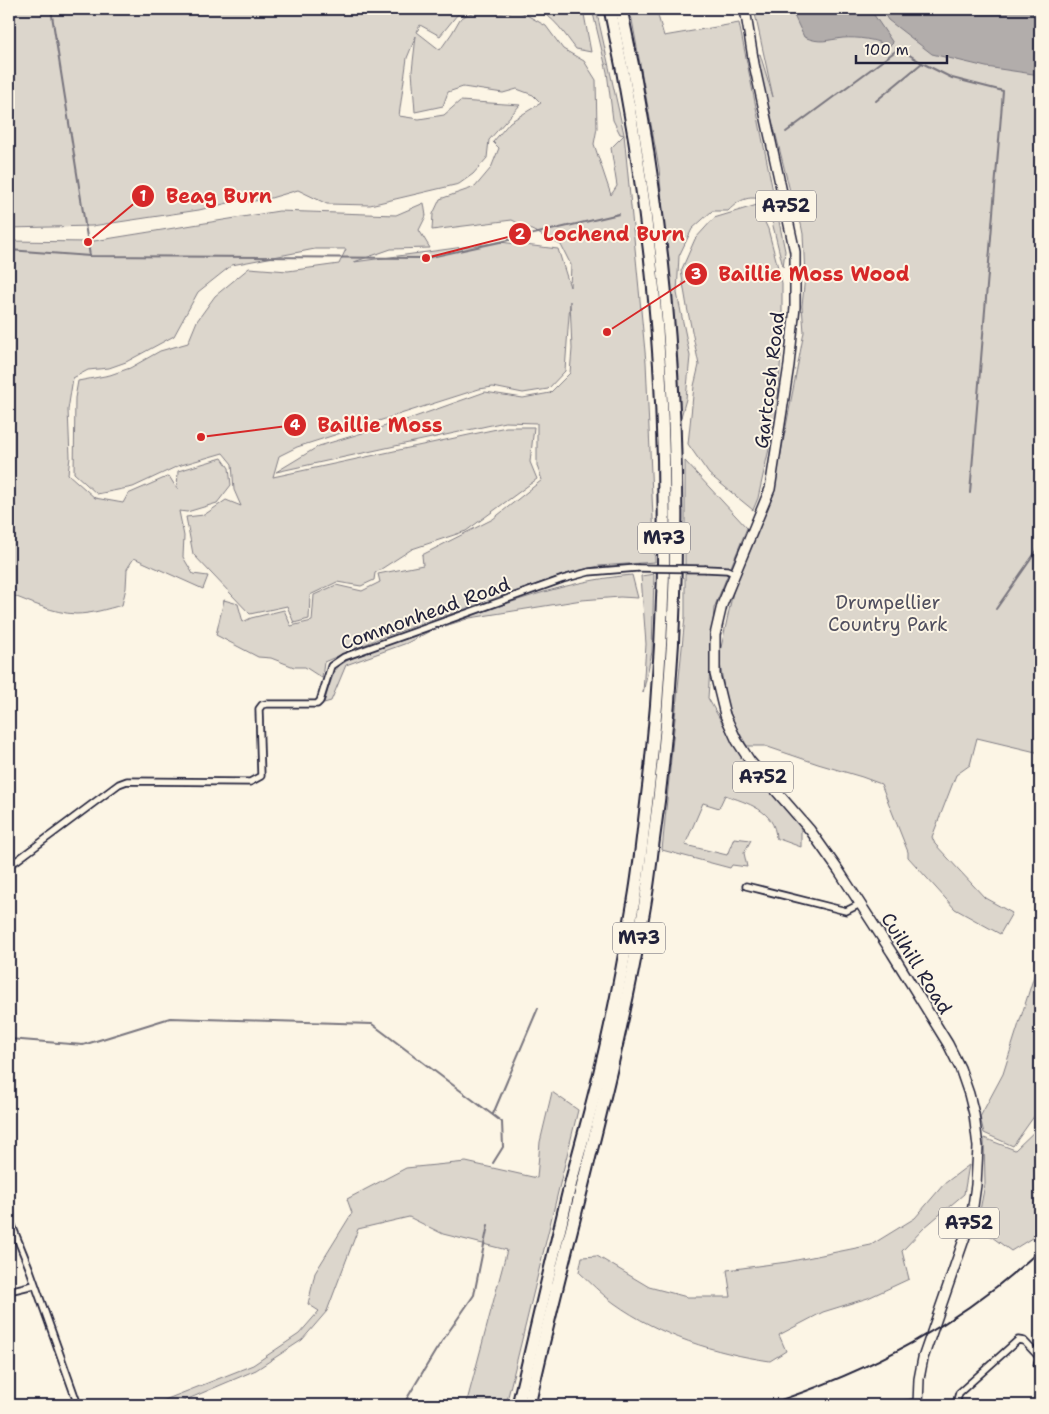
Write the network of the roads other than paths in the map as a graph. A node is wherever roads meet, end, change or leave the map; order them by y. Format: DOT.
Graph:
graph roads {
  1 [pos="610,9"];
  2 [pos="621,9"];
  3 [pos="745,9"];
  4 [pos="734,573"];
  5 [pos="9,862"];
  6 [pos="746,886"];
  7 [pos="860,904"];
  8 [pos="9,1218"];
  9 [pos="34,1285"];
  10 [pos="9,1291"];
  11 [pos="1040,1358"];
  12 [pos="1040,1370"];
  13 [pos="918,1403"];
  14 [pos="78,1405"];
  15 [pos="518,1405"];
  16 [pos="529,1405"];
  17 [pos="901,1405"];
  18 [pos="960,1405"];
  1 -- 15 [label="highway, M73"];
  2 -- 16 [label="highway, M73"];
  3 -- 4 [label="main road, Gartcosh Road / A752"];
  4 -- 5 [label="street, Commonhead Road, bridge"];
  4 -- 7 [label="main road, Cuilhill Road / A752"];
  6 -- 7 [label="street"];
  7 -- 13 [label="main road, Cuilhill Road / A752"];
  8 -- 9 [label="street"];
  9 -- 10 [label="street"];
  9 -- 14 [label="street"];
  11 -- 12 [label="street"];
  11 -- 18 [label="street"];
  13 -- 17 [label="street"];
}
